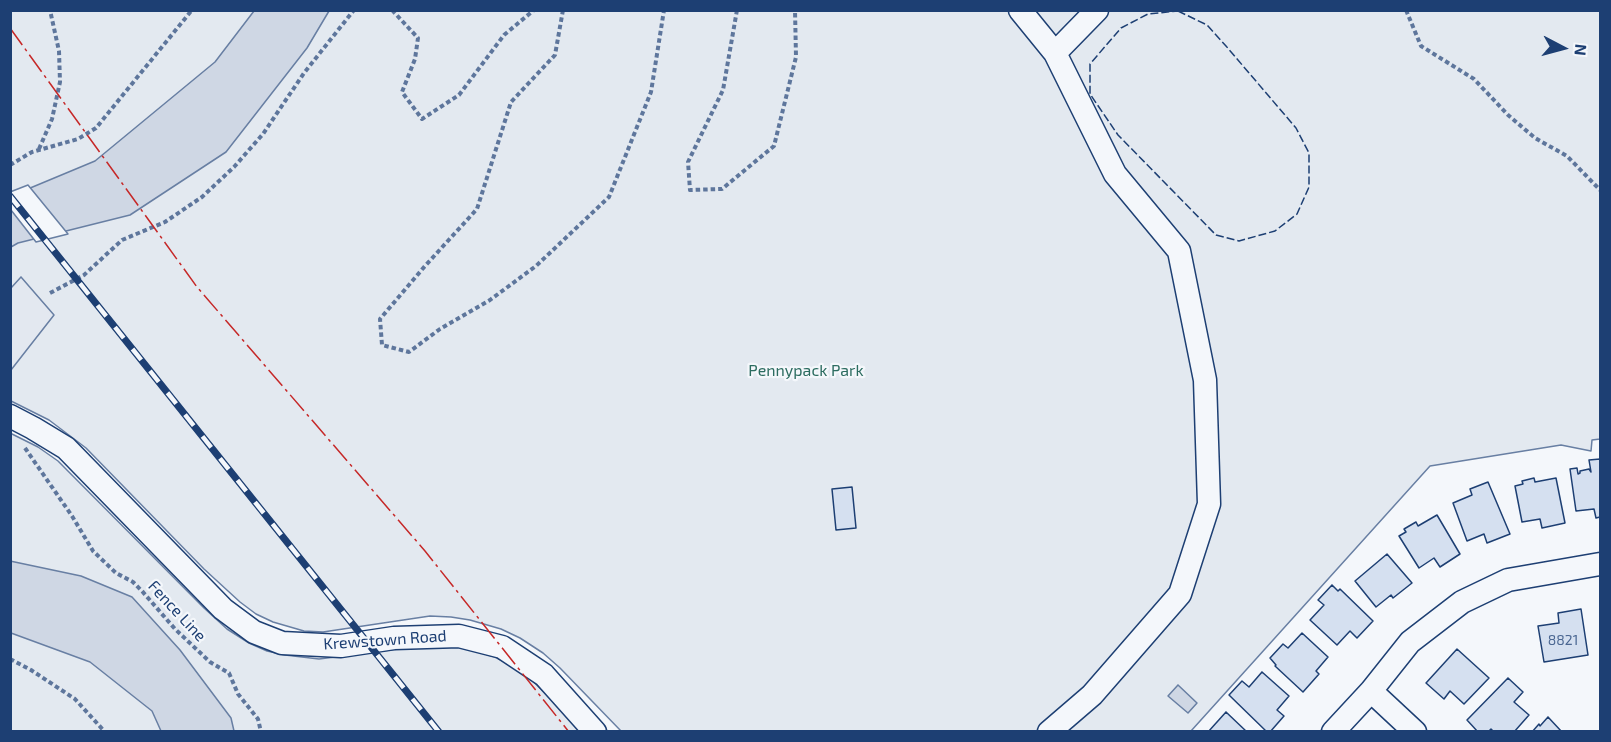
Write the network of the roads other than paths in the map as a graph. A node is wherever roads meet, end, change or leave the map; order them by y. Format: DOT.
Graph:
graph roads {
  1 [pos="1020,10"];
  2 [pos="1096,10"];
  3 [pos="1055,53"];
  4 [pos="15,418"];
  5 [pos="1600,564"];
  6 [pos="1371,691"];
  7 [pos="595,732"];
  8 [pos="1048,732"];
  9 [pos="1333,732"];
  10 [pos="1414,732"];
  1 -- 3 [label="street"];
  2 -- 3 [label="street"];
  3 -- 8 [label="street"];
  4 -- 7 [label="street, Krewstown Road"];
  5 -- 6 [label="street"];
  6 -- 9 [label="street"];
  6 -- 10 [label="street"];
}
